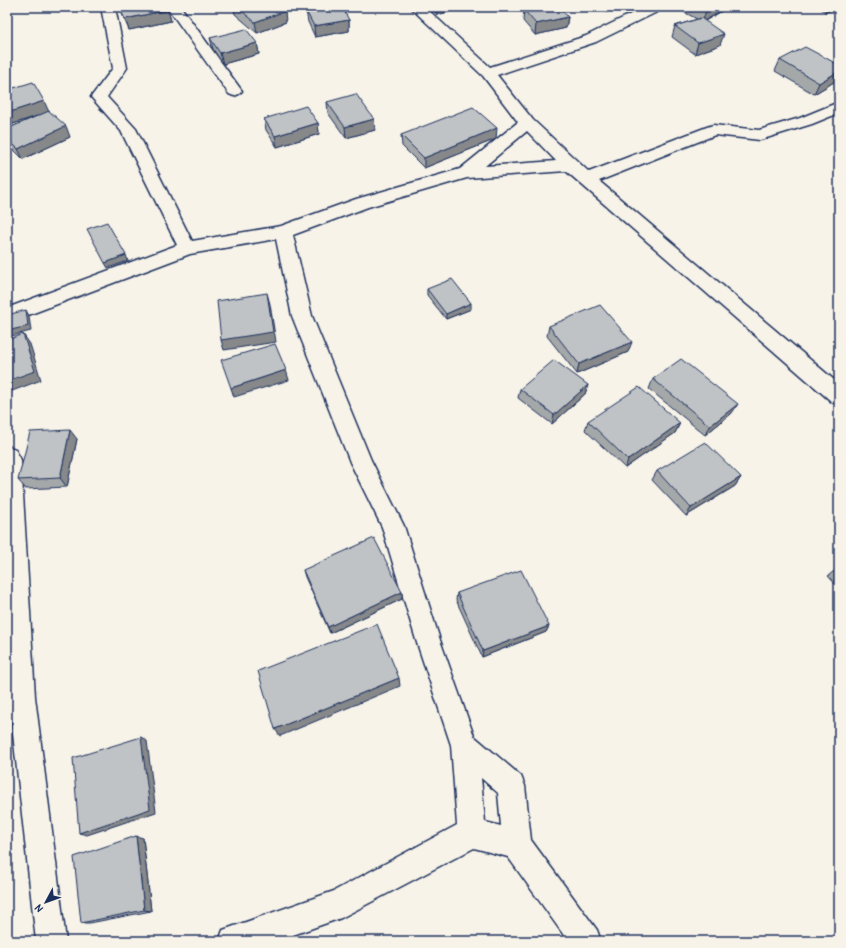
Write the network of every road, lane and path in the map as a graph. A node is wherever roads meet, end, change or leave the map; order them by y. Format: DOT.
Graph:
graph roads {
  1 [pos="108,7"];
  2 [pos="174,7"];
  3 [pos="417,7"];
  4 [pos="656,7"];
  5 [pos="488,73"];
  6 [pos="234,91"];
  7 [pos="839,107"];
  8 [pos="527,124"];
  9 [pos="570,165"];
  10 [pos="466,173"];
  11 [pos="588,180"];
  12 [pos="283,232"];
  13 [pos="187,248"];
  14 [pos="7,316"];
  15 [pos="839,396"];
  16 [pos="7,455"];
  17 [pos="464,745"];
  18 [pos="472,833"];
  19 [pos="517,845"];
  20 [pos="51,941"];
  21 [pos="234,941"];
  22 [pos="586,941"];
  1 -- 13 [label="street"];
  2 -- 6 [label="street"];
  3 -- 5 [label="street"];
  4 -- 5 [label="street"];
  5 -- 8 [label="street"];
  7 -- 11 [label="street"];
  8 -- 9 [label="street"];
  8 -- 10 [label="street"];
  9 -- 10 [label="street"];
  9 -- 11 [label="street"];
  10 -- 12 [label="street"];
  11 -- 15 [label="street"];
  12 -- 13 [label="street"];
  12 -- 17 [label="street"];
  13 -- 14 [label="street"];
  16 -- 20 [label="street"];
  17 -- 18 [label="street"];
  17 -- 19 [label="street"];
  18 -- 19 [label="street"];
  18 -- 21 [label="street"];
  19 -- 22 [label="street"];
}
